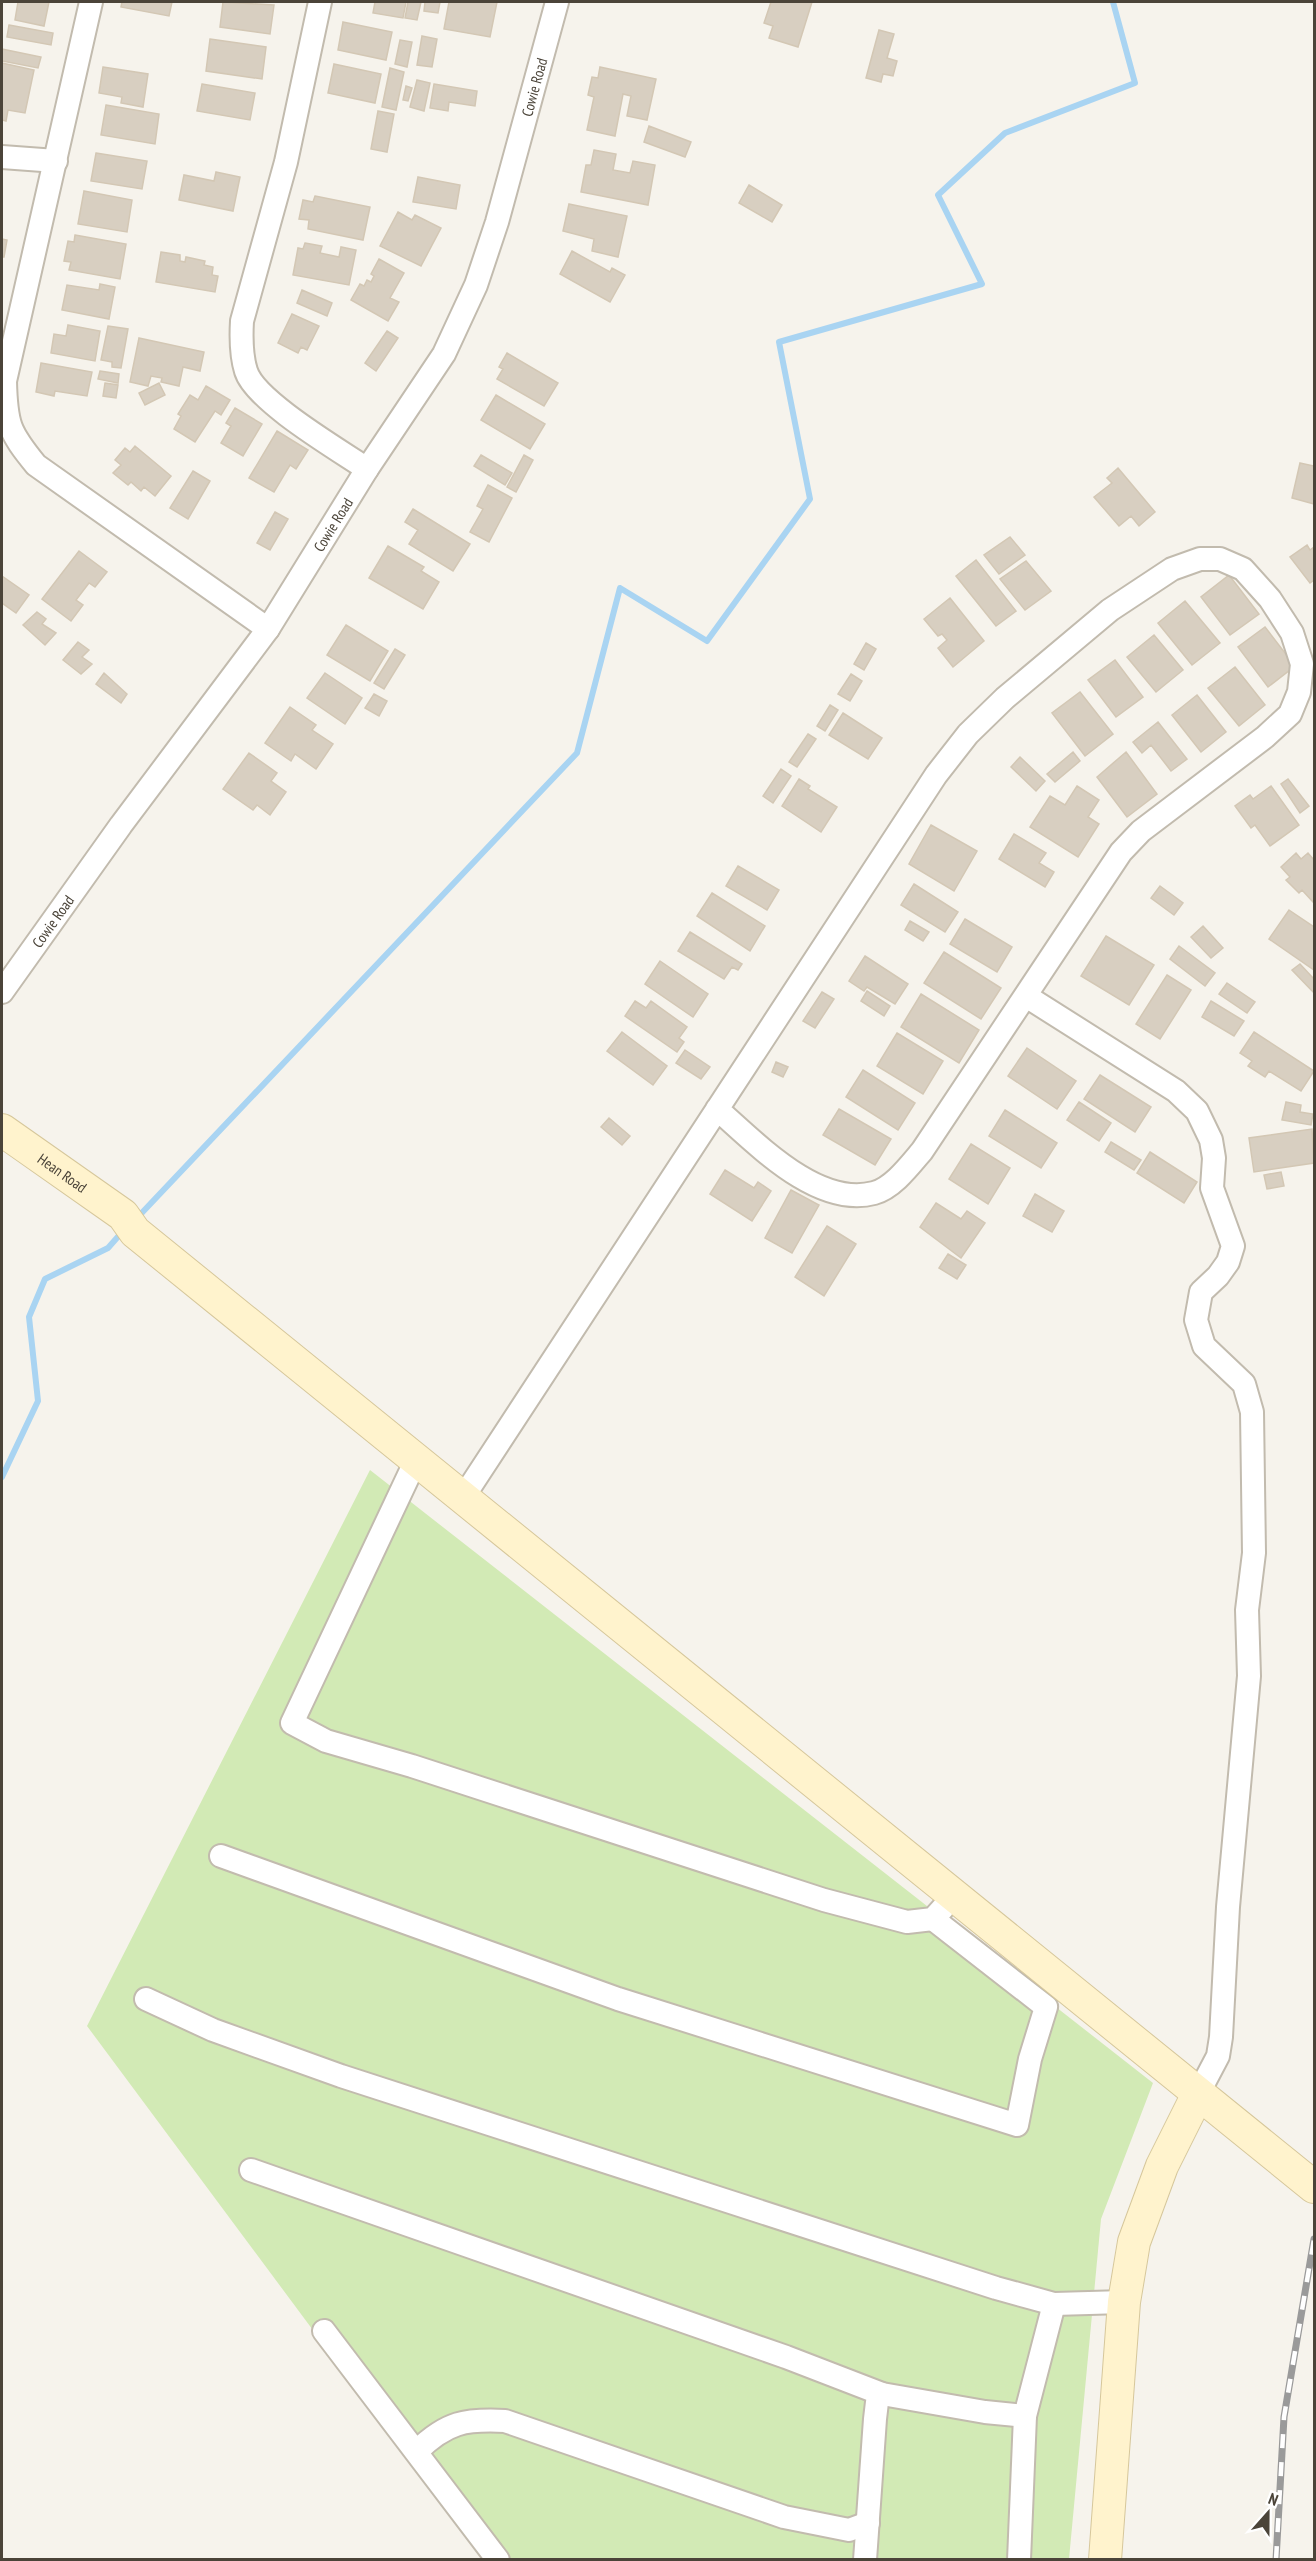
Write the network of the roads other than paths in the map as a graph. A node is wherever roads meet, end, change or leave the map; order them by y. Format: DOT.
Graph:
graph roads {
  1 [pos="92,2"];
  2 [pos="320,2"];
  3 [pos="557,2"];
  4 [pos="2,157"];
  5 [pos="56,161"];
  6 [pos="3,381"];
  7 [pos="367,469"];
  8 [pos="268,629"];
  9 [pos="2,992"];
  10 [pos="1026,996"];
  11 [pos="717,1109"];
  12 [pos="2,1130"];
  13 [pos="417,1458"];
  14 [pos="464,1496"];
  15 [pos="221,1856"];
  16 [pos="955,1897"];
  17 [pos="933,1919"];
  18 [pos="146,1999"];
  19 [pos="1198,2094"];
  20 [pos="251,2170"];
  21 [pos="1314,2187"];
  22 [pos="1124,2302"];
  23 [pos="1054,2304"];
  24 [pos="324,2331"];
  25 [pos="882,2394"];
  26 [pos="1025,2416"];
  27 [pos="417,2451"];
  28 [pos="868,2523"];
  29 [pos="498,2559"];
  30 [pos="865,2559"];
  31 [pos="1019,2559"];
  32 [pos="1105,2559"];
  1 -- 5 [label="street"];
  2 -- 7 [label="street"];
  3 -- 7 [label="street, Cowie Road"];
  4 -- 5 [label="street"];
  5 -- 6 [label="street"];
  6 -- 8 [label="street"];
  7 -- 8 [label="street, Cowie Road"];
  8 -- 9 [label="street, Cowie Road"];
  10 -- 11 [label="street"];
  10 -- 11 [label="street"];
  10 -- 19 [label="street"];
  11 -- 14 [label="street"];
  12 -- 13 [label="street, Hean Road"];
  13 -- 14 [label="street, Hean Road"];
  13 -- 17 [label="street"];
  14 -- 16 [label="street, Hean Road"];
  15 -- 17 [label="street"];
  16 -- 17 [label="street"];
  16 -- 19 [label="street, Hean Road"];
  18 -- 23 [label="street"];
  19 -- 21 [label="street, Hean Road"];
  19 -- 22 [label="street"];
  20 -- 25 [label="street"];
  22 -- 23 [label="street"];
  22 -- 32 [label="street"];
  23 -- 26 [label="street"];
  24 -- 27 [label="street"];
  25 -- 26 [label="street"];
  25 -- 28 [label="street"];
  26 -- 31 [label="street"];
  27 -- 28 [label="street"];
  27 -- 29 [label="street"];
  28 -- 30 [label="street"];
}
